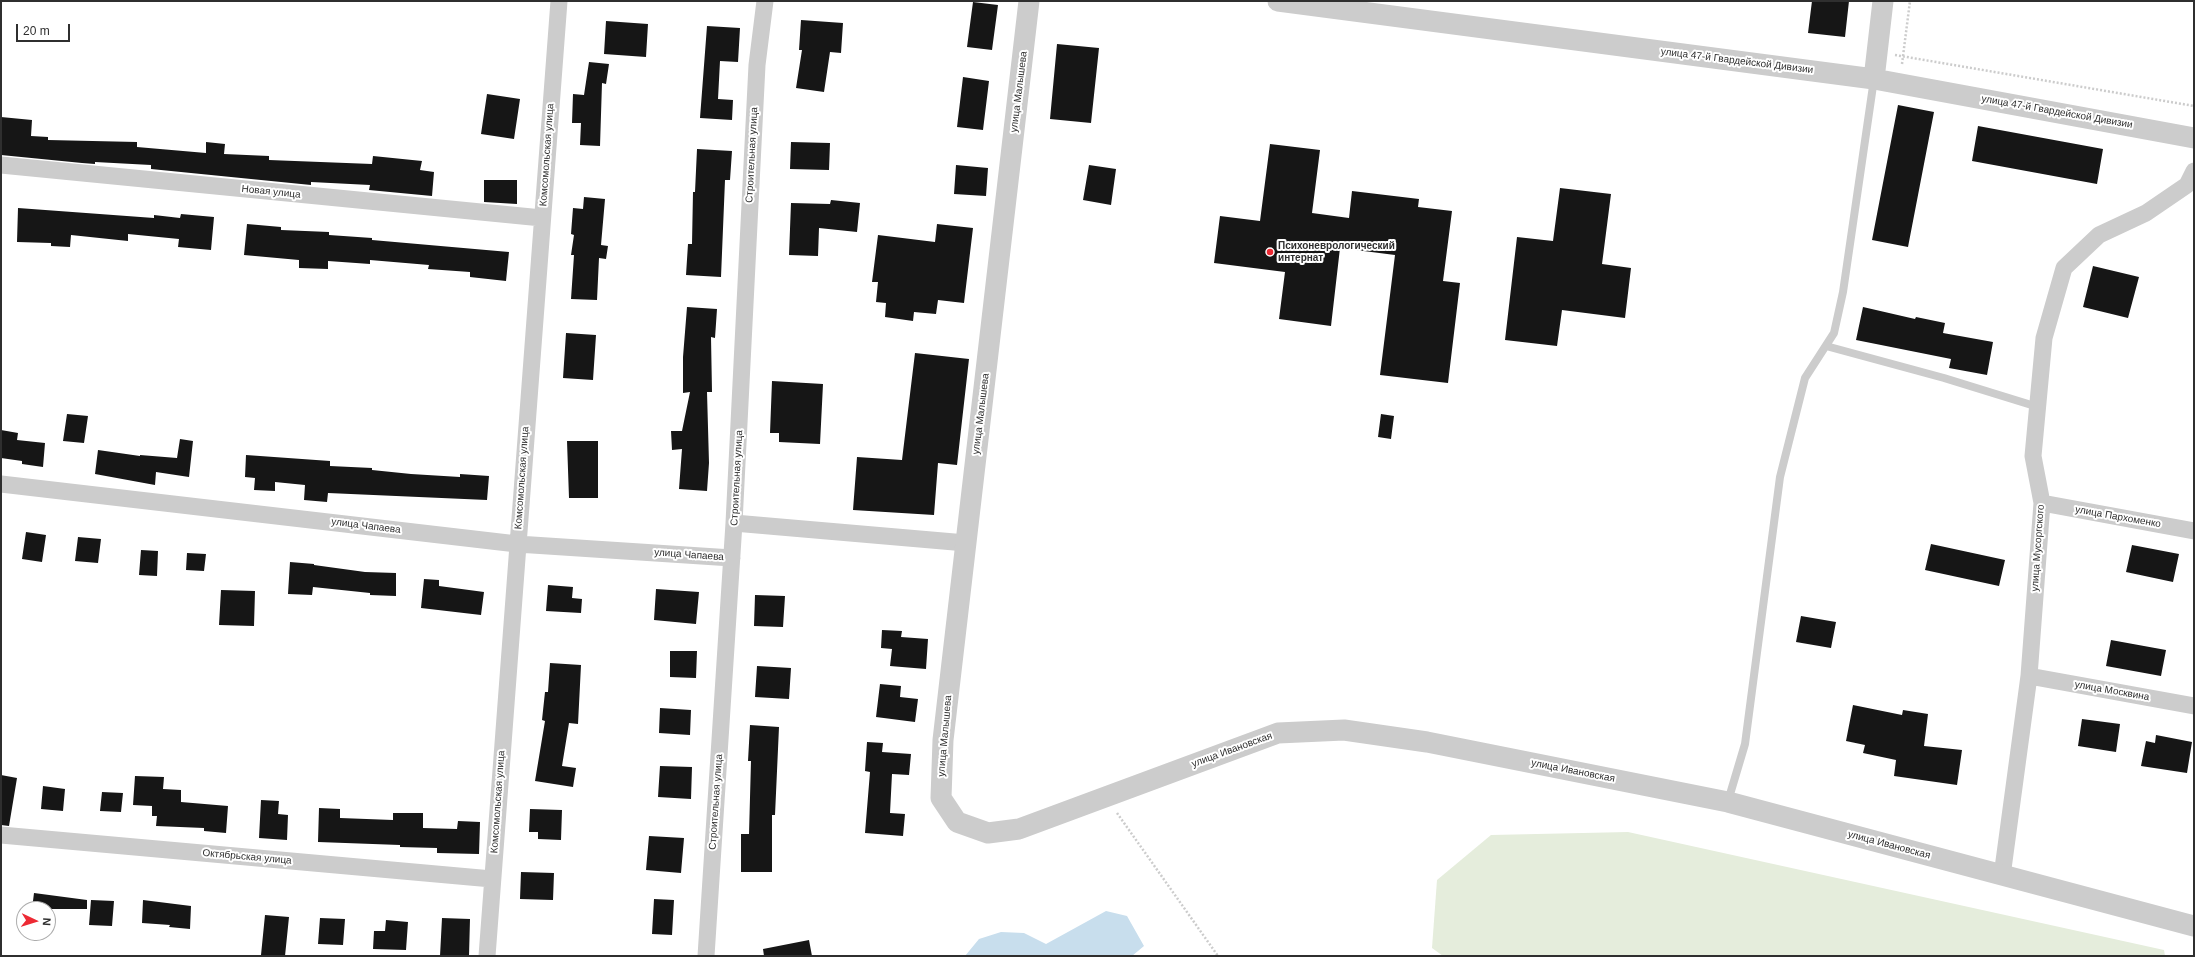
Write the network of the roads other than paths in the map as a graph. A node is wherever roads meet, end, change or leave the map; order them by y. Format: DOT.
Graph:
graph roads {
  1 [pos="559,1"];
  2 [pos="765,1"];
  3 [pos="1029,1"];
  4 [pos="1278,1"];
  5 [pos="1883,1"];
  6 [pos="1874,79"];
  7 [pos="2194,138"];
  8 [pos="1,166"];
  9 [pos="2194,171"];
  10 [pos="542,218"];
  11 [pos="1826,346"];
  12 [pos="2038,407"];
  13 [pos="1,484"];
  14 [pos="2042,503"];
  15 [pos="734,524"];
  16 [pos="2194,531"];
  17 [pos="966,543"];
  18 [pos="517,544"];
  19 [pos="732,558"];
  20 [pos="2029,676"];
  21 [pos="2194,706"];
  22 [pos="1728,802"];
  23 [pos="957,822"];
  24 [pos="1,835"];
  25 [pos="2002,876"];
  26 [pos="492,879"];
  27 [pos="2194,926"];
  28 [pos="486,956"];
  29 [pos="706,956"];
  1 -- 10 [label="street, Комсомольская улица"];
  2 -- 15 [label="street, Строительная улица"];
  3 -- 17 [label="street, улица Малышева"];
  4 -- 6 [label="street, улица 47-й Гвардейской Дивизии"];
  5 -- 6 [label="street"];
  6 -- 7 [label="street, улица 47-й Гвардейской Дивизии"];
  6 -- 11 [label="lane"];
  8 -- 10 [label="street, Новая улица"];
  9 -- 12 [label="street, улица Мусоргского"];
  10 -- 18 [label="street, Комсомольская улица"];
  11 -- 12 [label="lane"];
  11 -- 22 [label="lane"];
  12 -- 14 [label="street, улица Мусоргского"];
  13 -- 18 [label="street, улица Чапаева"];
  14 -- 16 [label="street, улица Пархоменко"];
  14 -- 20 [label="street, улица Мусоргского"];
  15 -- 17 [label="street"];
  15 -- 19 [label="street, Строительная улица"];
  17 -- 23 [label="street, улица Малышева"];
  18 -- 19 [label="street, улица Чапаева"];
  18 -- 26 [label="street, Комсомольская улица"];
  19 -- 29 [label="street, Строительная улица"];
  20 -- 21 [label="street, улица Москвина"];
  20 -- 25 [label="street, улица Мусоргского"];
  22 -- 23 [label="street, улица Ивановская"];
  22 -- 25 [label="street, улица Ивановская"];
  24 -- 26 [label="street, Октябрьская улица"];
  25 -- 27 [label="street, улица Ивановская"];
  26 -- 28 [label="street, Комсомольская улица"];
}
